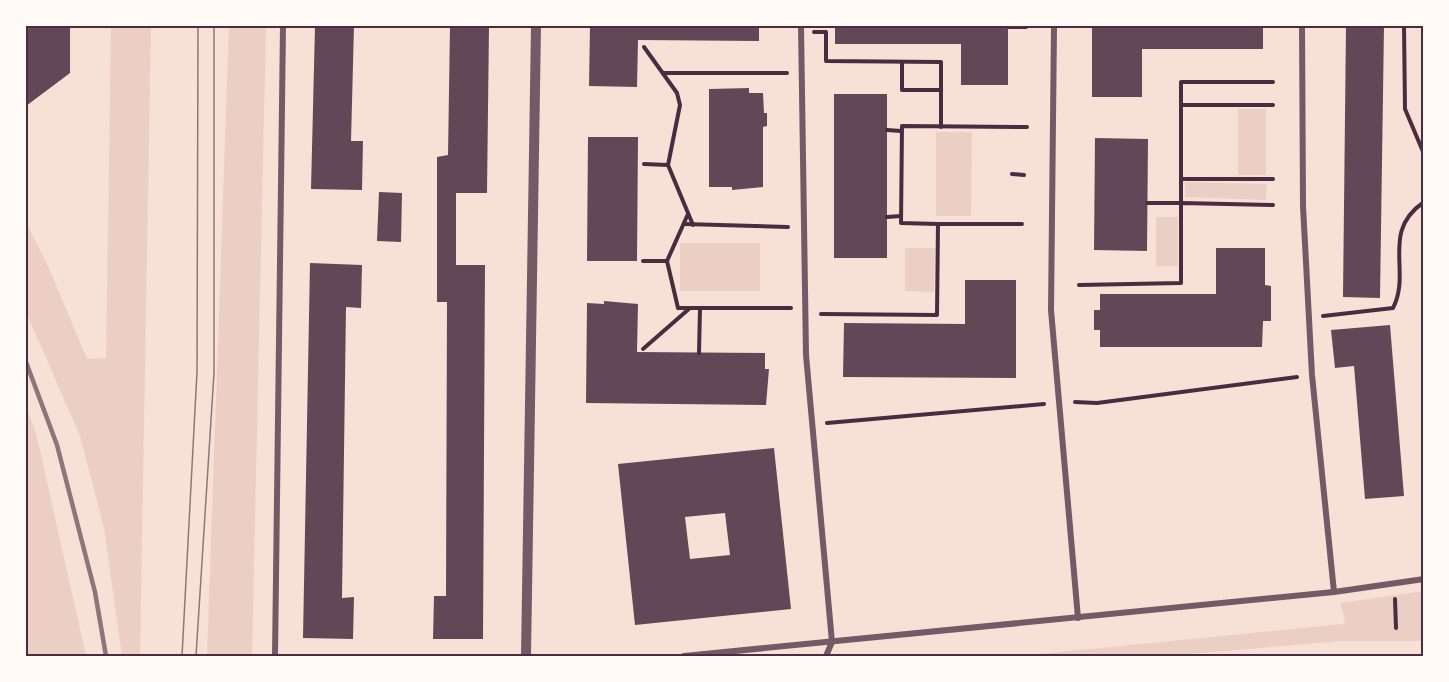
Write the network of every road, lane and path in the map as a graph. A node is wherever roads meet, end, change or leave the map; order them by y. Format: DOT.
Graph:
graph roads {
  1 [pos="283,26"];
  2 [pos="536,26"];
  3 [pos="801,26"];
  4 [pos="814,26"];
  5 [pos="1054,26"];
  6 [pos="1302,26"];
  7 [pos="1404,26"];
  8 [pos="1008,27"];
  9 [pos="1026,27"];
  10 [pos="814,32"];
  11 [pos="814,44"];
  12 [pos="644,47"];
  13 [pos="902,62"];
  14 [pos="662,73"];
  15 [pos="801,73"];
  16 [pos="1273,82"];
  17 [pos="941,90"];
  18 [pos="1181,105"];
  19 [pos="1273,105"];
  20 [pos="941,127"];
  21 [pos="1026,127"];
  22 [pos="887,130"];
  23 [pos="901,131"];
  24 [pos="1424,154"];
  25 [pos="644,164"];
  26 [pos="668,165"];
  27 [pos="1012,174"];
  28 [pos="1024,175"];
  29 [pos="1181,179"];
  30 [pos="1273,179"];
  31 [pos="1424,202"];
  32 [pos="1147,203"];
  33 [pos="1181,203"];
  34 [pos="1273,205"];
  35 [pos="688,214"];
  36 [pos="901,216"];
  37 [pos="887,217"];
  38 [pos="684,224"];
  39 [pos="938,224"];
  40 [pos="693,225"];
  41 [pos="1022,225"];
  42 [pos="804,227"];
  43 [pos="643,261"];
  44 [pos="667,261"];
  45 [pos="1079,285"];
  46 [pos="821,302"];
  47 [pos="690,308"];
  48 [pos="700,308"];
  49 [pos="805,311"];
  50 [pos="821,314"];
  51 [pos="895,315"];
  52 [pos="1310,318"];
  53 [pos="895,323"];
  54 [pos="822,325"];
  55 [pos="644,349"];
  56 [pos="699,353"];
  57 [pos="827,412"];
  58 [pos="828,434"];
  59 [pos="1424,579"];
  60 [pos="1394,584"];
  61 [pos="1334,592"];
  62 [pos="1078,618"];
  63 [pos="1396,628"];
  64 [pos="832,642"];
  65 [pos="275,657"];
  66 [pos="526,657"];
  67 [pos="684,657"];
  68 [pos="826,657"];
  1 -- 65 [label="street"];
  2 -- 66 [label="street"];
  3 -- 15 [label="street"];
  4 -- 10 [label="path"];
  5 -- 62 [label="street"];
  6 -- 52 [label="street"];
  7 -- 24 [label="path"];
  8 -- 9 [label="path"];
  10 -- 11 [label="path"];
  10 -- 13 [label="path"];
  12 -- 14 [label="path"];
  13 -- 17 [label="path"];
  13 -- 17 [label="path"];
  14 -- 15 [label="path"];
  14 -- 26 [label="path"];
  15 -- 42 [label="street"];
  16 -- 18 [label="path"];
  17 -- 20 [label="path"];
  18 -- 19 [label="path"];
  18 -- 29 [label="path"];
  20 -- 21 [label="path"];
  20 -- 23 [label="path"];
  22 -- 23 [label="path"];
  23 -- 36 [label="path"];
  25 -- 26 [label="path"];
  26 -- 35 [label="path"];
  27 -- 28 [label="path"];
  29 -- 30 [label="path"];
  29 -- 33 [label="path"];
  31 -- 52 [label="path"];
  32 -- 33 [label="path"];
  33 -- 34 [label="path"];
  33 -- 45 [label="path"];
  35 -- 38 [label="path"];
  35 -- 40 [label="path"];
  36 -- 37 [label="path"];
  36 -- 39 [label="path"];
  38 -- 40 [label="path"];
  38 -- 44 [label="path"];
  39 -- 41 [label="path"];
  39 -- 51 [label="path"];
  40 -- 42 [label="path"];
  42 -- 49 [label="street"];
  43 -- 44 [label="path"];
  44 -- 47 [label="path"];
  46 -- 50 [label="path"];
  47 -- 48 [label="path"];
  47 -- 55 [label="path"];
  48 -- 49 [label="path"];
  48 -- 56 [label="path"];
  49 -- 50 [label="path"];
  49 -- 64 [label="street"];
  50 -- 51 [label="path"];
  50 -- 54 [label="path"];
  51 -- 53 [label="path"];
  52 -- 61 [label="street"];
  57 -- 58 [label="path"];
  59 -- 60 [label="street"];
  60 -- 61 [label="street"];
  60 -- 63 [label="path"];
  61 -- 62 [label="street"];
  62 -- 64 [label="street"];
  64 -- 67 [label="street"];
  64 -- 68 [label="street"];
}
